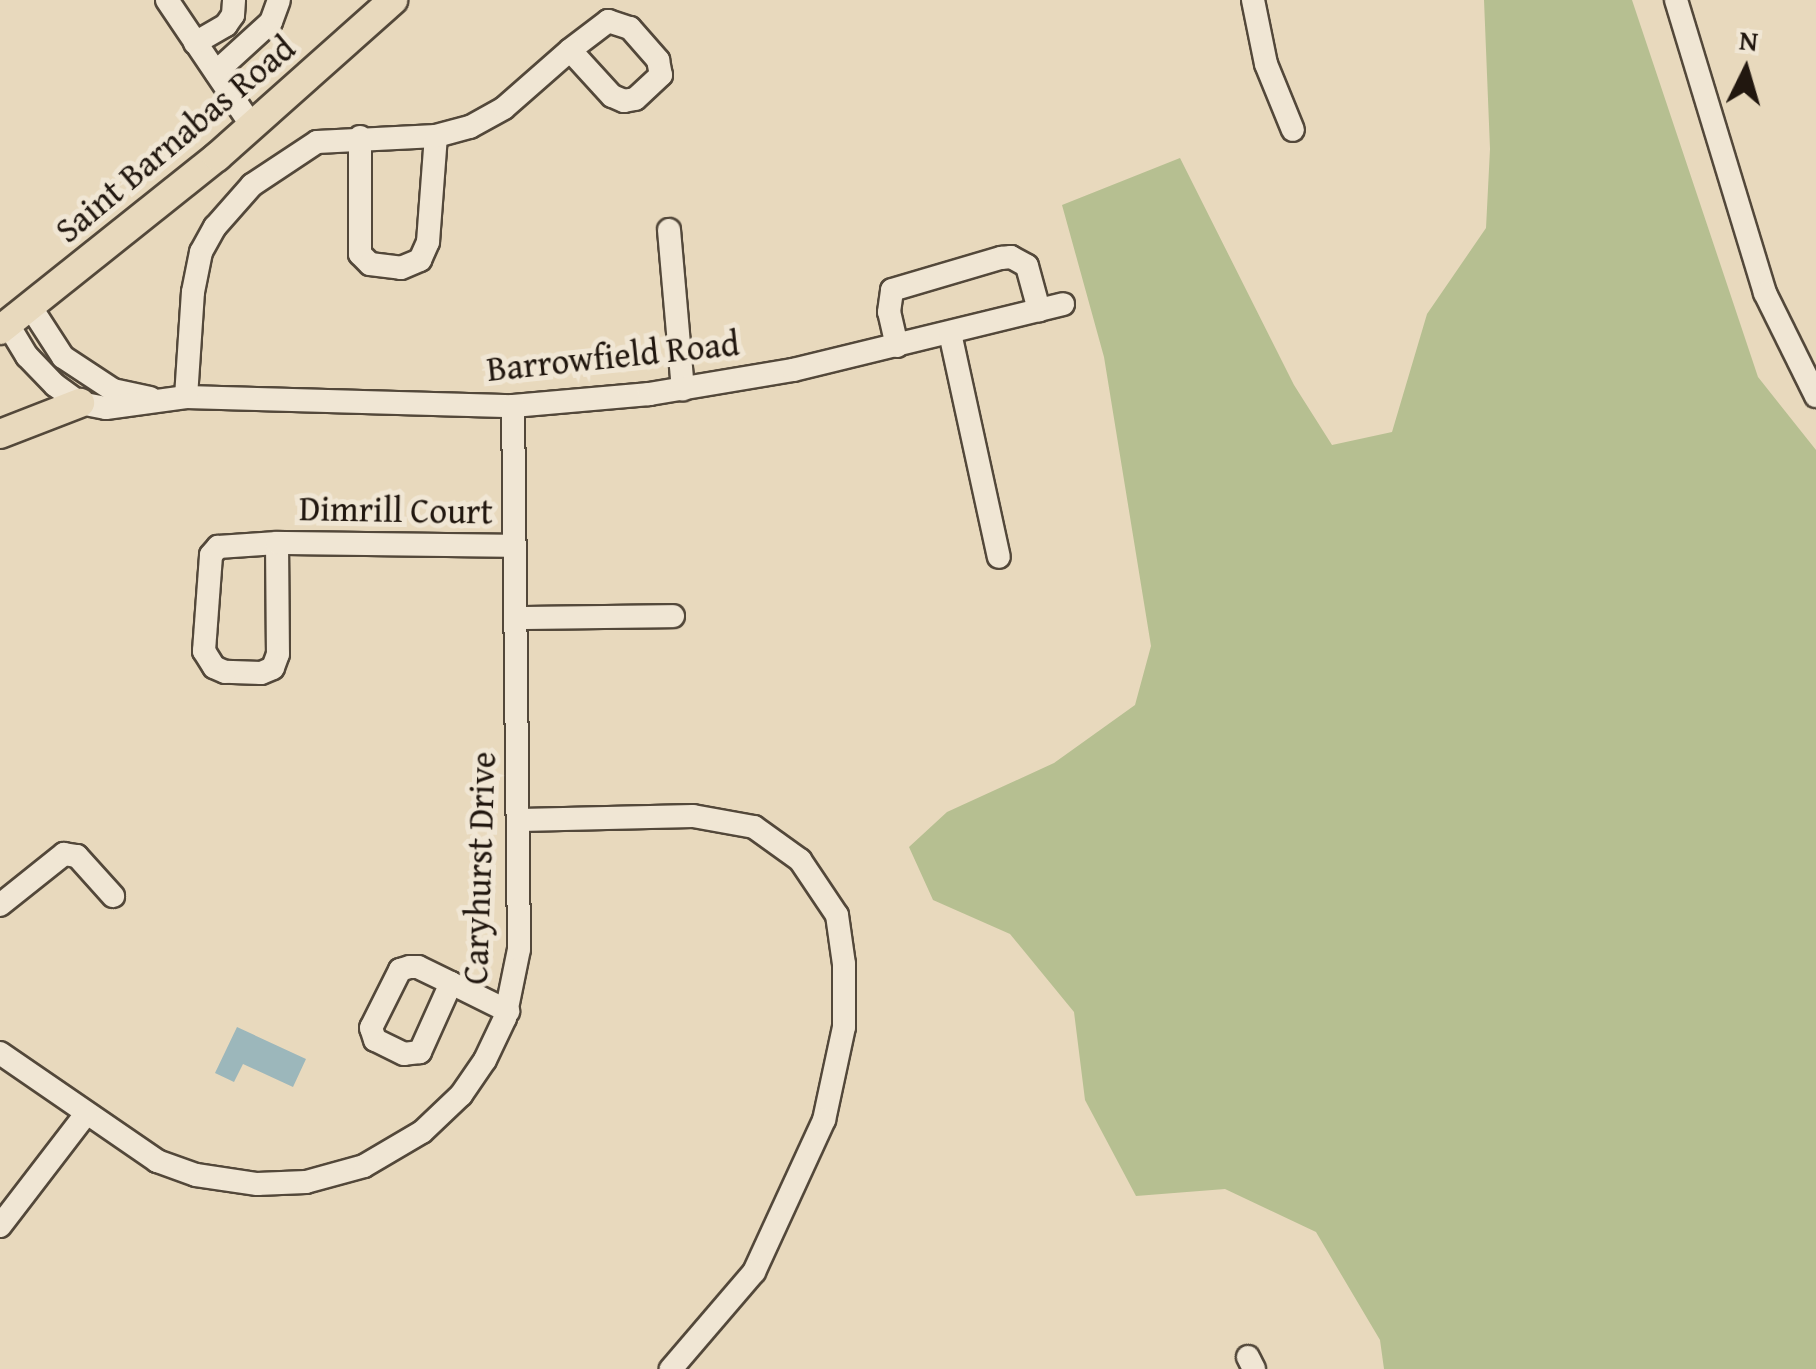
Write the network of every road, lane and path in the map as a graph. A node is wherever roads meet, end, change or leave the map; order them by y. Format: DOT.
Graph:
graph roads {
  1 [pos="167,0"];
  2 [pos="234,0"];
  3 [pos="279,0"];
  4 [pos="393,0"];
  5 [pos="1252,0"];
  6 [pos="1676,0"];
  7 [pos="363,13"];
  8 [pos="196,42"];
  9 [pos="570,50"];
  10 [pos="216,72"];
  11 [pos="252,126"];
  12 [pos="1293,130"];
  13 [pos="436,136"];
  14 [pos="360,137"];
  15 [pos="669,230"];
  16 [pos="1064,304"];
  17 [pos="30,306"];
  18 [pos="1039,310"];
  19 [pos="4,327"];
  20 [pos="950,333"];
  21 [pos="896,346"];
  22 [pos="683,389"];
  23 [pos="186,396"];
  24 [pos="1816,396"];
  25 [pos="158,399"];
  26 [pos="80,403"];
  27 [pos="513,406"];
  28 [pos="0,434"];
  29 [pos="276,543"];
  30 [pos="515,546"];
  31 [pos="999,557"];
  32 [pos="673,616"];
  33 [pos="516,618"];
  34 [pos="521,820"];
  35 [pos="112,896"];
  36 [pos="0,905"];
  37 [pos="450,983"];
  38 [pos="508,1011"];
  39 [pos="0,1053"];
  40 [pos="86,1114"];
  41 [pos="0,1226"];
  42 [pos="671,1369"];
  1 -- 8 [label="street"];
  2 -- 8 [label="street"];
  3 -- 10 [label="street"];
  4 -- 7 [label="main road, Saint Barnabas Road"];
  5 -- 12 [label="street"];
  6 -- 24 [label="street"];
  7 -- 11 [label="main road, Saint Barnabas Road"];
  8 -- 10 [label="street"];
  9 -- 9 [label="street"];
  9 -- 13 [label="street"];
  10 -- 11 [label="street"];
  11 -- 17 [label="main road, Saint Barnabas Road"];
  13 -- 14 [label="street"];
  13 -- 14 [label="street"];
  14 -- 23 [label="street"];
  15 -- 22 [label="street"];
  16 -- 18 [label="street, Barrowfield Road"];
  17 -- 19 [label="main road, Saint Barnabas Road"];
  17 -- 25 [label="street, Barrowfield Road"];
  18 -- 20 [label="street, Barrowfield Road"];
  18 -- 21 [label="street"];
  19 -- 26 [label="street"];
  20 -- 21 [label="street, Barrowfield Road"];
  20 -- 31 [label="street"];
  21 -- 22 [label="street, Barrowfield Road"];
  22 -- 27 [label="street, Barrowfield Road"];
  23 -- 25 [label="street, Barrowfield Road"];
  23 -- 27 [label="street, Barrowfield Road"];
  25 -- 26 [label="street, Barrowfield Road"];
  26 -- 28 [label="main road"];
  27 -- 30 [label="street, Caryhurst Drive"];
  29 -- 29 [label="street, Dimrill Court"];
  29 -- 30 [label="street, Dimrill Court"];
  30 -- 33 [label="street, Caryhurst Drive"];
  32 -- 33 [label="street"];
  33 -- 34 [label="street, Caryhurst Drive"];
  34 -- 38 [label="street, Caryhurst Drive"];
  34 -- 42 [label="street"];
  35 -- 36 [label="street"];
  37 -- 38 [label="street"];
  38 -- 40 [label="street, Caryhurst Drive"];
  39 -- 40 [label="street, Caryhurst Drive"];
  40 -- 41 [label="street"];
}
